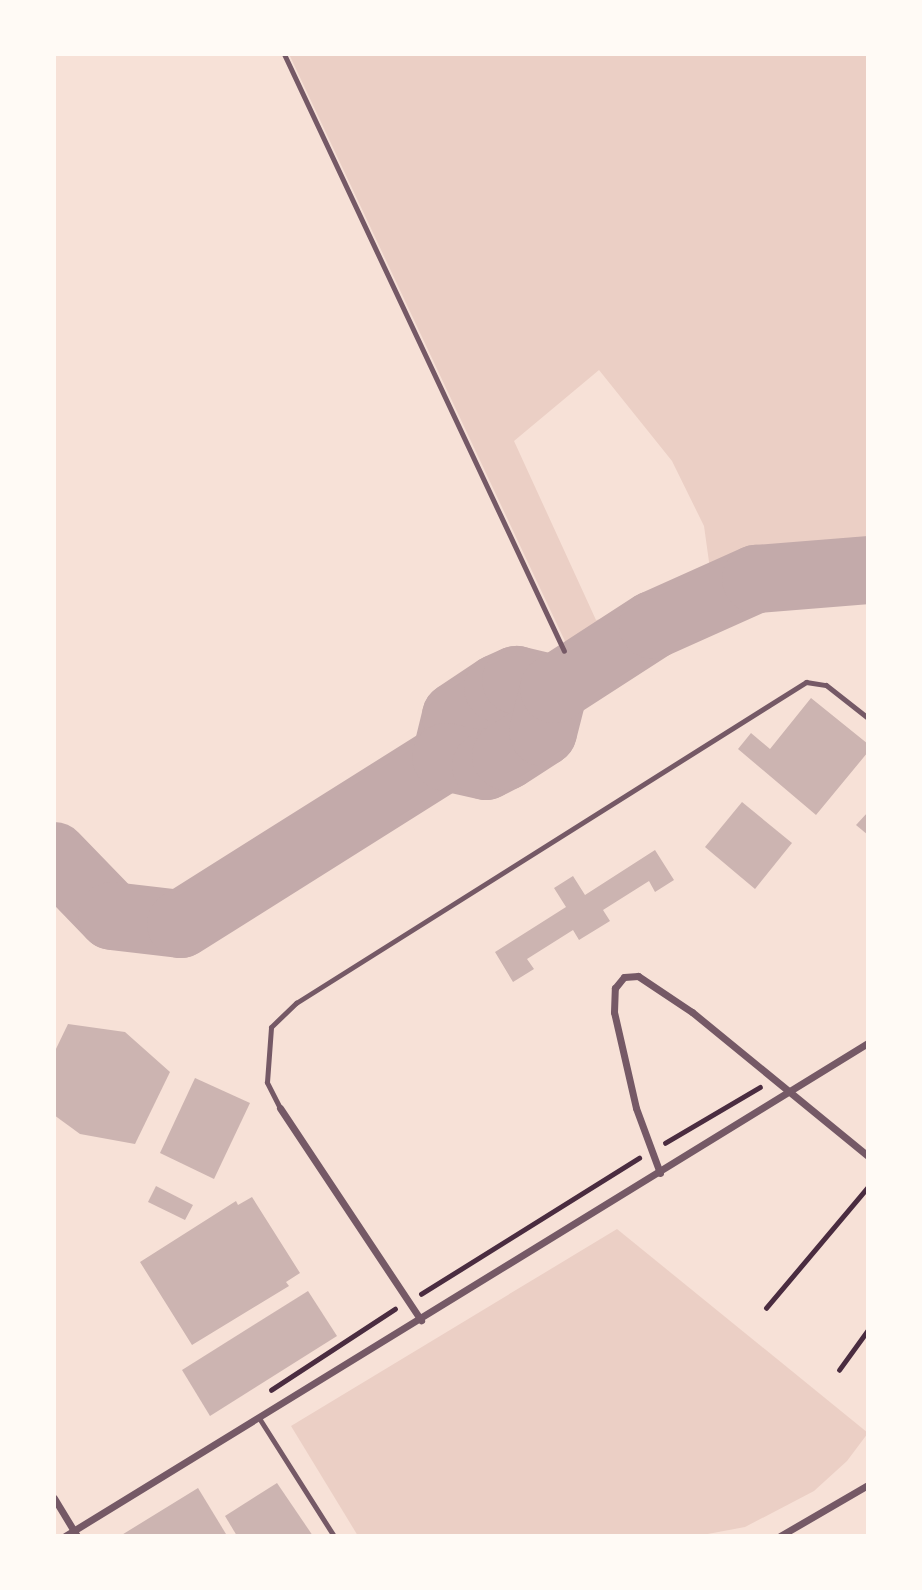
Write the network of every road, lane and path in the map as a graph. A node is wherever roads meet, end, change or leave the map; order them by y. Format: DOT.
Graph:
graph roads {
  1 [pos="284,54"];
  2 [pos="564,651"];
  3 [pos="868,718"];
  4 [pos="868,1043"];
  5 [pos="789,1093"];
  6 [pos="280,1108"];
  7 [pos="868,1156"];
  8 [pos="660,1173"];
  9 [pos="868,1187"];
  10 [pos="766,1308"];
  11 [pos="421,1320"];
  12 [pos="868,1331"];
  13 [pos="839,1370"];
  14 [pos="259,1418"];
  15 [pos="868,1485"];
  16 [pos="54,1498"];
  17 [pos="75,1533"];
  18 [pos="792,1534"];
  19 [pos="65,1536"];
  20 [pos="334,1536"];
  21 [pos="780,1536"];
  1 -- 2 [label="lane"];
  3 -- 6 [label="lane"];
  4 -- 5 [label="street"];
  5 -- 7 [label="street"];
  5 -- 8 [label="street"];
  5 -- 8 [label="street"];
  6 -- 11 [label="street"];
  8 -- 11 [label="street"];
  9 -- 10 [label="path"];
  11 -- 14 [label="street"];
  12 -- 13 [label="path"];
  14 -- 17 [label="street"];
  14 -- 20 [label="lane"];
  15 -- 18 [label="street"];
  16 -- 17 [label="street"];
  17 -- 19 [label="street"];
  18 -- 21 [label="street"];
}
